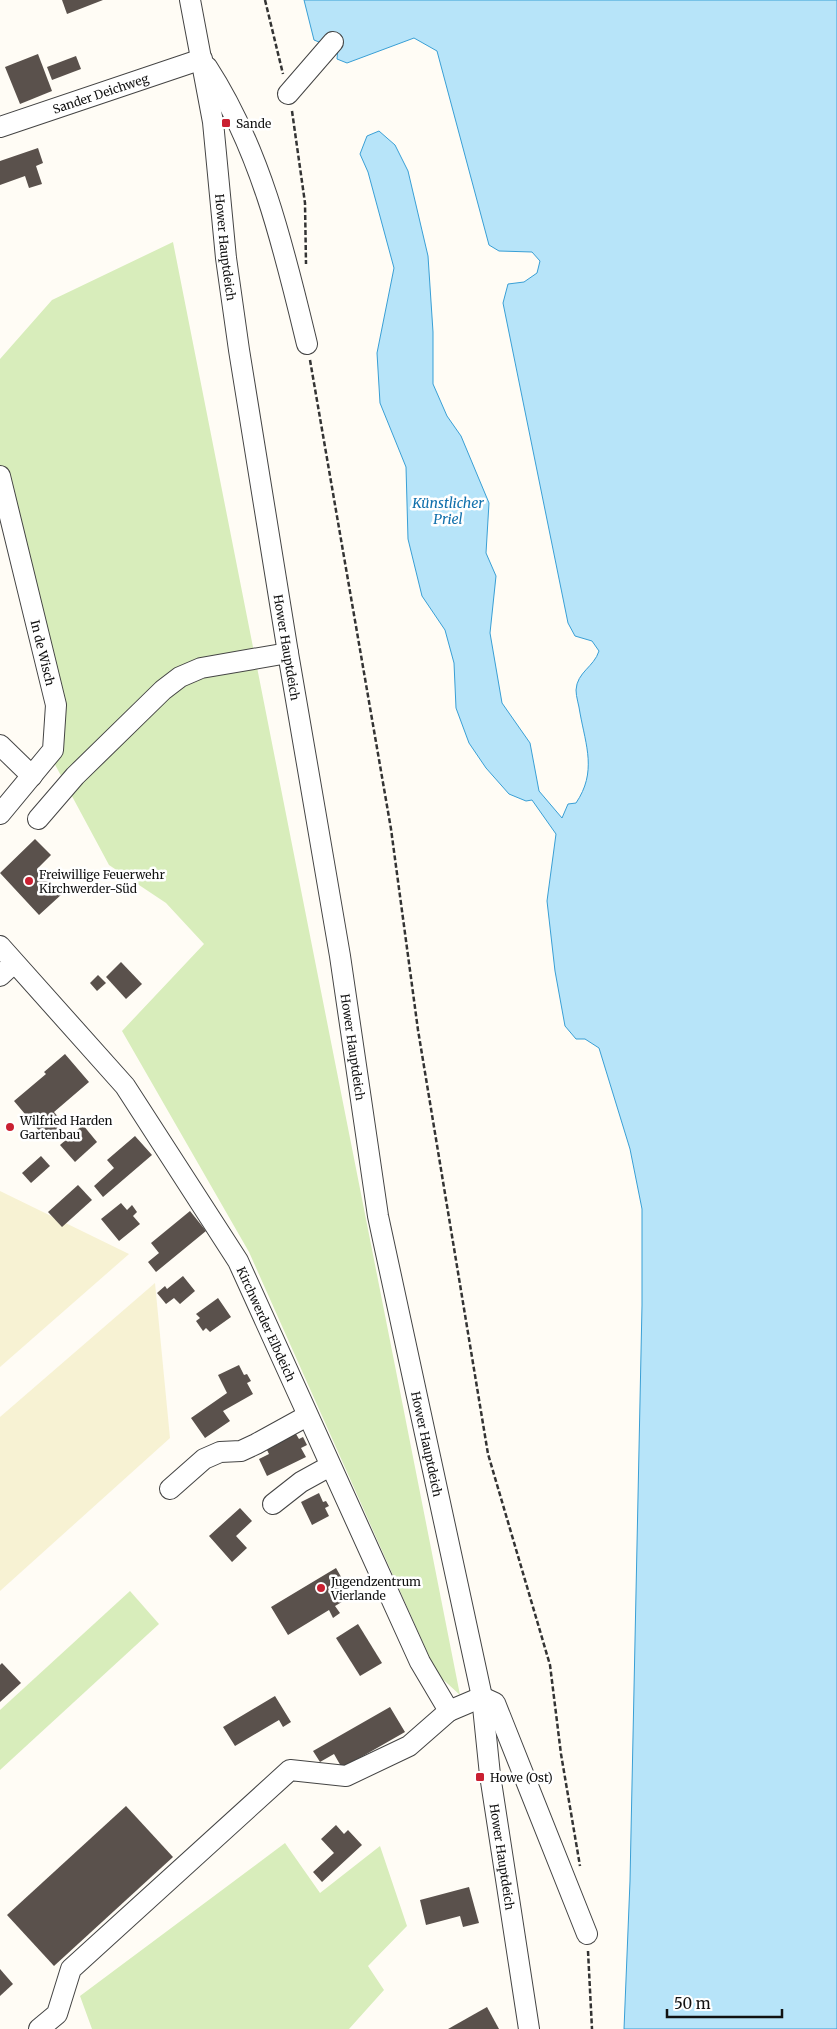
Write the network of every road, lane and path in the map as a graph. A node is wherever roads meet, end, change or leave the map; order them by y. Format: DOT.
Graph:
graph roads {
  1 [pos="190,0"];
  2 [pos="265,0"];
  3 [pos="334,42"];
  4 [pos="202,59"];
  5 [pos="288,94"];
  6 [pos="0,127"];
  7 [pos="306,266"];
  8 [pos="307,344"];
  9 [pos="0,476"];
  10 [pos="288,653"];
  11 [pos="0,745"];
  12 [pos="32,776"];
  13 [pos="0,814"];
  14 [pos="38,819"];
  15 [pos="0,946"];
  16 [pos="7,969"];
  17 [pos="307,1416"];
  18 [pos="330,1466"];
  19 [pos="170,1489"];
  20 [pos="273,1504"];
  21 [pos="482,1698"];
  22 [pos="449,1711"];
  23 [pos="581,1872"];
  24 [pos="587,1934"];
  25 [pos="40,2029"];
  26 [pos="529,2029"];
  27 [pos="592,2029"];
  1 -- 4 [label="street, Hower Hauptdeich"];
  2 -- 5 [label="path"];
  3 -- 5 [label="street"];
  4 -- 6 [label="street, Sander Deichweg"];
  4 -- 8 [label="street"];
  4 -- 10 [label="street, Hower Hauptdeich"];
  5 -- 7 [label="path"];
  8 -- 23 [label="path"];
  9 -- 12 [label="street, In de Wisch"];
  10 -- 14 [label="street"];
  10 -- 21 [label="street, Hower Hauptdeich"];
  11 -- 12 [label="street"];
  12 -- 13 [label="street, In de Wisch"];
  15 -- 16 [label="street, Kirchwerder Elbdeich"];
  16 -- 17 [label="street, Kirchwerder Elbdeich"];
  17 -- 18 [label="street, Kirchwerder Elbdeich"];
  17 -- 19 [label="street"];
  18 -- 20 [label="street"];
  18 -- 22 [label="street, Kirchwerder Elbdeich"];
  21 -- 22 [label="street"];
  21 -- 24 [label="street"];
  21 -- 26 [label="street, Hower Hauptdeich"];
  22 -- 25 [label="street"];
  24 -- 27 [label="path"];
}
